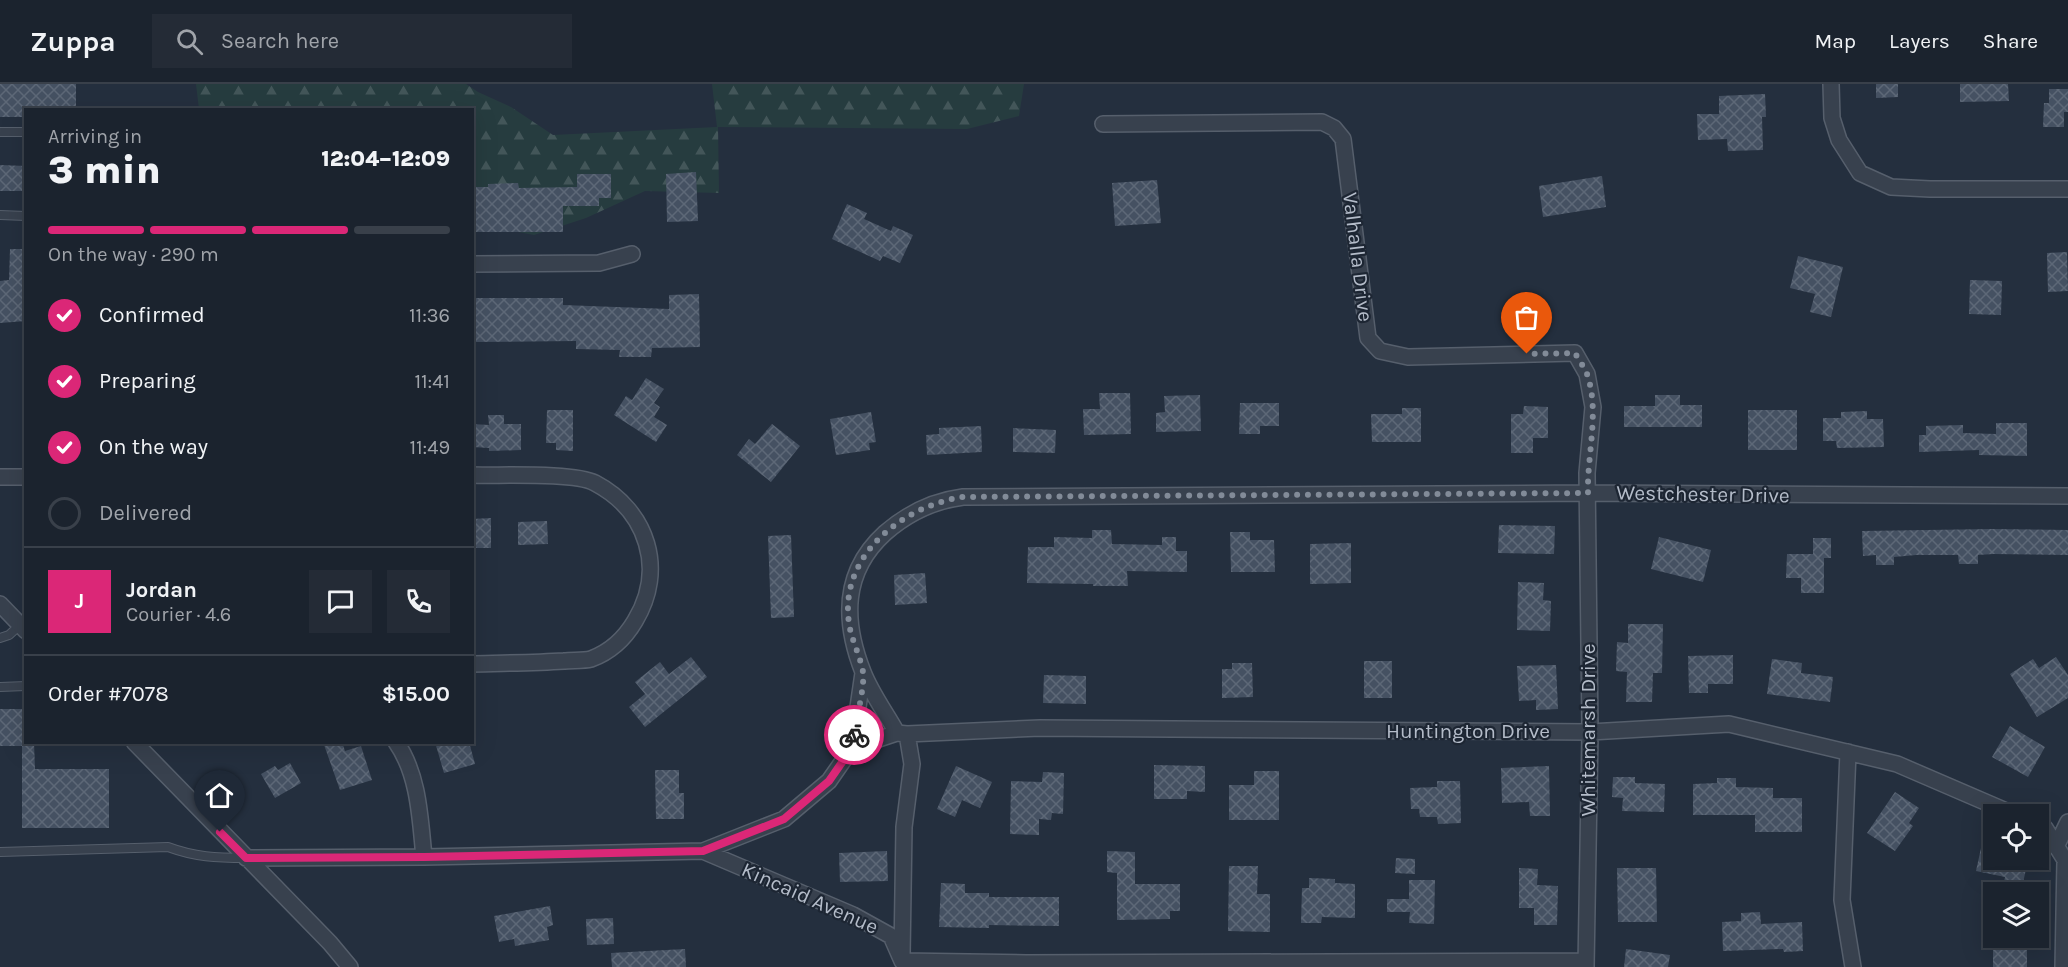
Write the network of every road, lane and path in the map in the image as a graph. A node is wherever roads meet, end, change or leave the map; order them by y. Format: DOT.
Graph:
graph roads {
  1 [pos="1831,84"];
  2 [pos="1103,124"];
  3 [pos="0,132"];
  4 [pos="24,132"];
  5 [pos="2068,189"];
  6 [pos="0,215"];
  7 [pos="24,216"];
  8 [pos="632,254"];
  9 [pos="474,264"];
  10 [pos="474,475"];
  11 [pos="0,477"];
  12 [pos="24,477"];
  13 [pos="1588,493"];
  14 [pos="2068,496"];
  15 [pos="0,604"];
  16 [pos="23,628"];
  17 [pos="0,638"];
  18 [pos="474,664"];
  19 [pos="863,673"];
  20 [pos="24,686"];
  21 [pos="0,687"];
  22 [pos="1590,732"];
  23 [pos="902,733"];
  24 [pos="136,744"];
  25 [pos="397,744"];
  26 [pos="852,748"];
  27 [pos="1848,752"];
  28 [pos="1990,804"];
  29 [pos="2068,822"];
  30 [pos="2049,837"];
  31 [pos="2056,847"];
  32 [pos="703,851"];
  33 [pos="0,852"];
  34 [pos="424,857"];
  35 [pos="246,858"];
  36 [pos="902,964"];
  37 [pos="1586,964"];
  38 [pos="350,967"];
  39 [pos="1853,967"];
  40 [pos="2063,967"];
  1 -- 5 [label="street"];
  2 -- 13 [label="street, Valhalla Drive"];
  3 -- 4 [label="lane"];
  6 -- 7 [label="lane"];
  8 -- 9 [label="street"];
  10 -- 18 [label="street"];
  11 -- 12 [label="street"];
  13 -- 14 [label="street, Westchester Drive"];
  13 -- 19 [label="street, Westchester Drive"];
  13 -- 22 [label="street, Whitemarsh Drive"];
  15 -- 16 [label="street"];
  16 -- 17 [label="lane"];
  19 -- 23 [label="street, Westchester Drive"];
  19 -- 26 [label="street"];
  20 -- 21 [label="lane"];
  22 -- 23 [label="street, Huntington Drive"];
  22 -- 27 [label="street, Huntington Drive"];
  22 -- 37 [label="street, Whitemarsh Drive"];
  23 -- 26 [label="street, Huntington Drive"];
  23 -- 36 [label="street"];
  24 -- 35 [label="street"];
  25 -- 34 [label="street"];
  26 -- 32 [label="street"];
  27 -- 28 [label="street, Huntington Drive"];
  27 -- 39 [label="street"];
  29 -- 31 [label="street"];
  30 -- 31 [label="street"];
  31 -- 40 [label="street"];
  32 -- 34 [label="street"];
  32 -- 36 [label="street, Kincaid Avenue"];
  33 -- 35 [label="lane"];
  34 -- 35 [label="street"];
  35 -- 38 [label="street"];
  36 -- 37 [label="street"];
}
